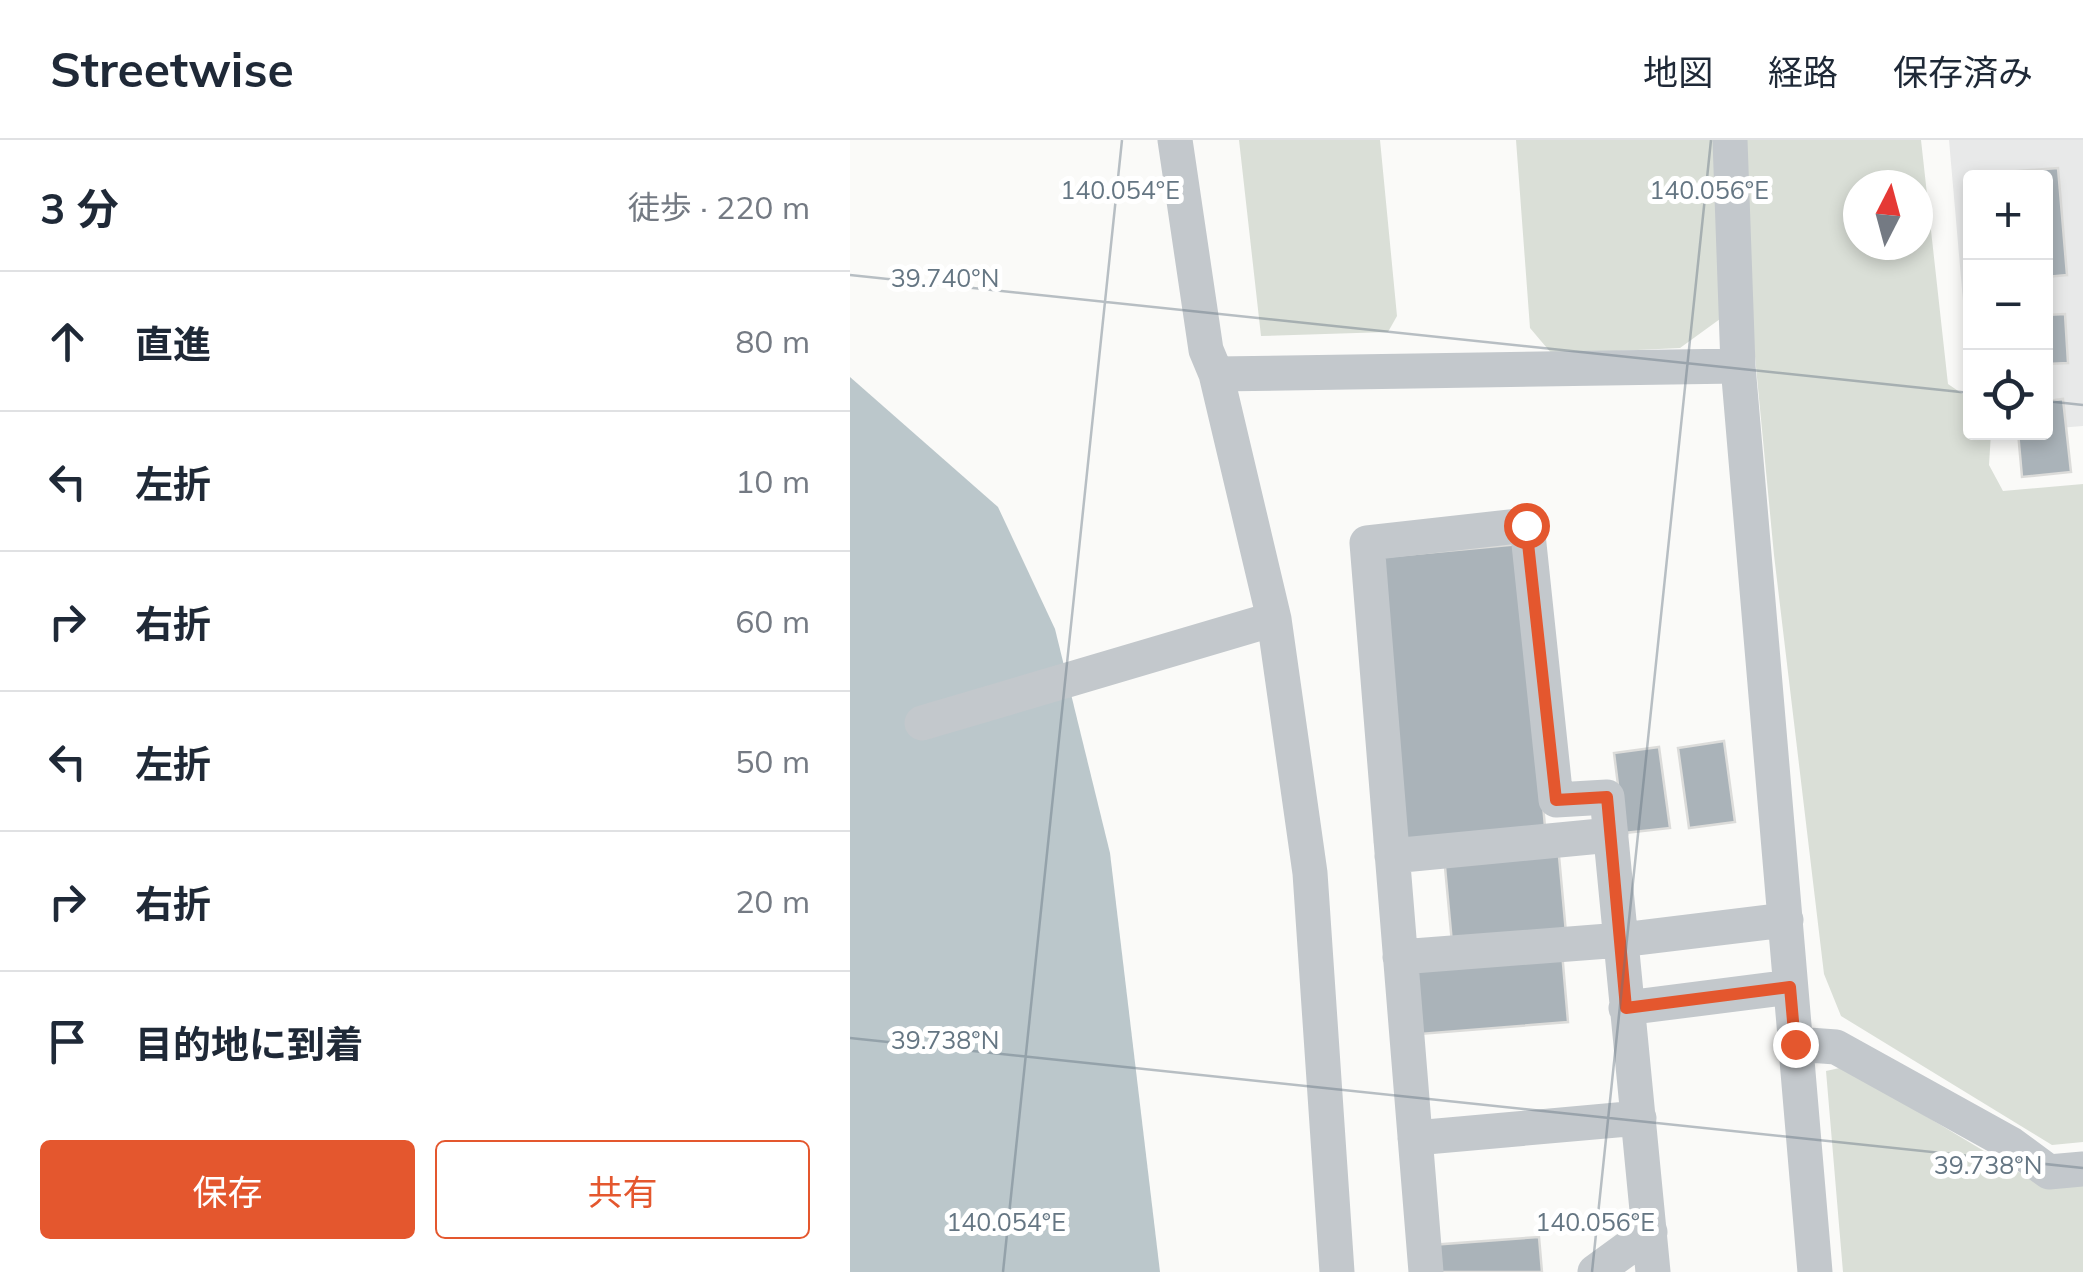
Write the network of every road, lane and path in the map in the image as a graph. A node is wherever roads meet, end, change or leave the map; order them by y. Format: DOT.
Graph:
graph roads {
  1 [pos="1175,140"];
  2 [pos="1730,140"];
  3 [pos="1738,366"];
  4 [pos="1216,374"];
  5 [pos="1274,619"];
  6 [pos="922,723"];
  7 [pos="1610,835"];
  8 [pos="1392,856"];
  9 [pos="1786,920"];
  10 [pos="1621,940"];
  11 [pos="1400,957"];
  12 [pos="1790,987"];
  13 [pos="1626,1008"];
  14 [pos="1795,1044"];
  15 [pos="1638,1118"];
  16 [pos="1415,1138"];
  17 [pos="2083,1169"];
  18 [pos="1650,1232"];
  19 [pos="1336,1272"];
  20 [pos="1426,1272"];
  21 [pos="1596,1272"];
  22 [pos="1654,1272"];
  23 [pos="1815,1272"];
  1 -- 4 [label="street"];
  2 -- 3 [label="street"];
  3 -- 4 [label="street"];
  3 -- 9 [label="street"];
  4 -- 5 [label="street"];
  5 -- 6 [label="street"];
  5 -- 19 [label="street"];
  7 -- 8 [label="street"];
  7 -- 8 [label="street"];
  7 -- 10 [label="street"];
  8 -- 11 [label="street"];
  9 -- 10 [label="street"];
  9 -- 12 [label="street"];
  10 -- 11 [label="street"];
  10 -- 13 [label="street"];
  11 -- 16 [label="street"];
  12 -- 13 [label="street"];
  12 -- 14 [label="street"];
  13 -- 15 [label="street"];
  14 -- 17 [label="street"];
  14 -- 23 [label="street"];
  15 -- 16 [label="street"];
  15 -- 18 [label="street"];
  16 -- 20 [label="street"];
  18 -- 21 [label="street"];
  18 -- 22 [label="street"];
}
